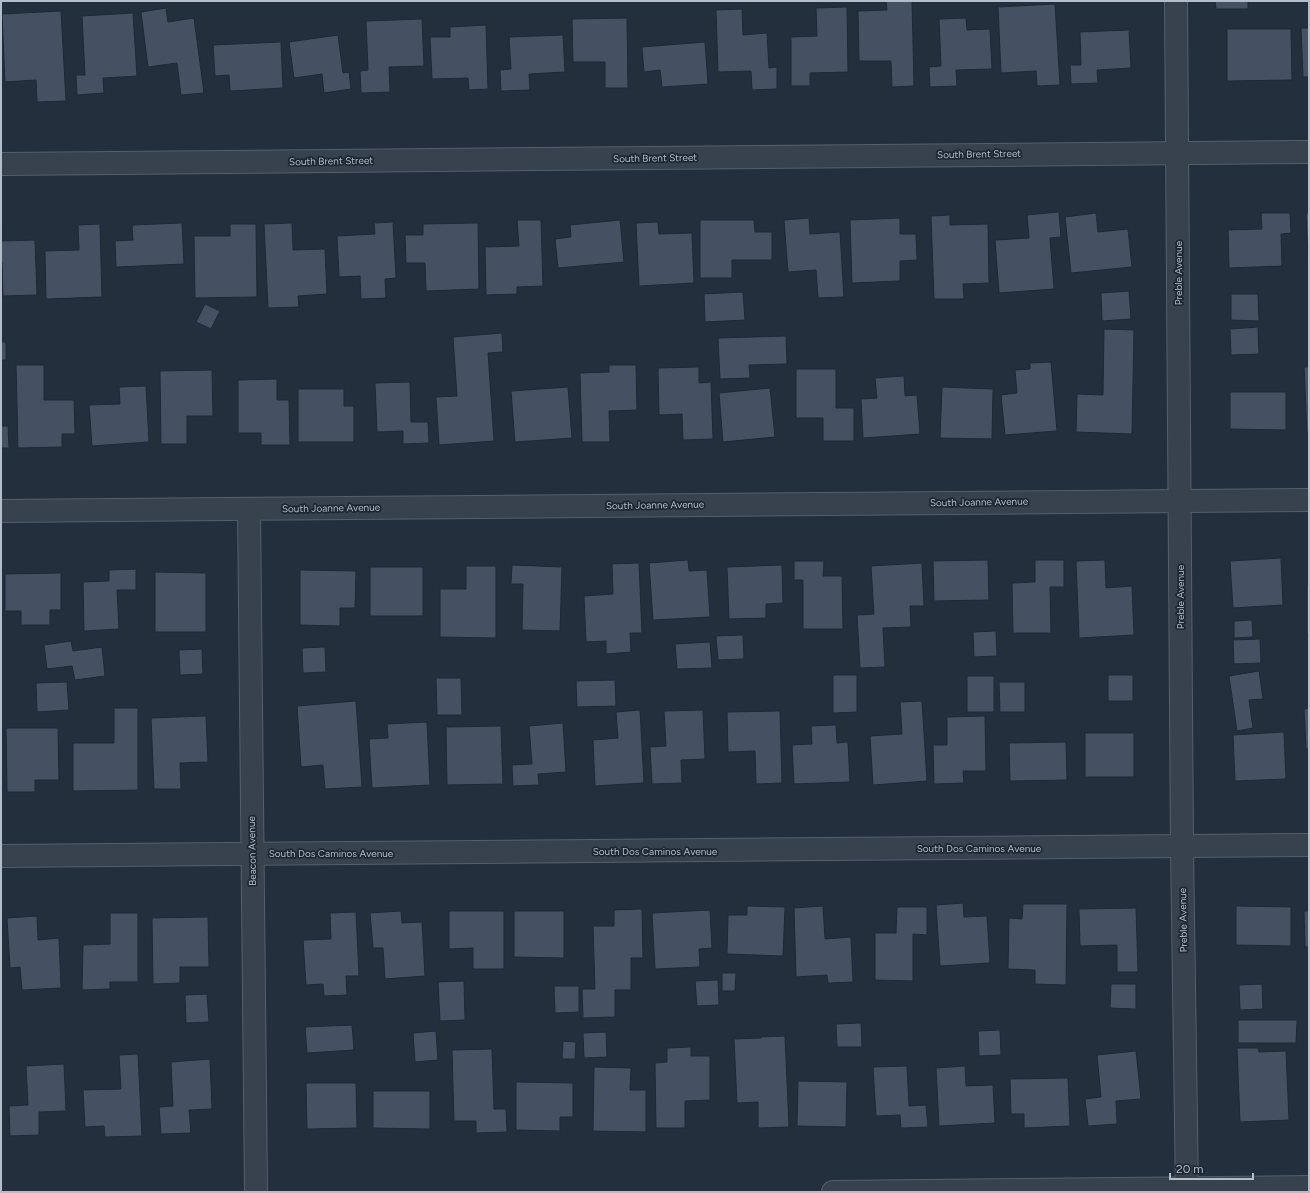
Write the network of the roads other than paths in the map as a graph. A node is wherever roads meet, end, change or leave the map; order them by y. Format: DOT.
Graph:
graph roads {
  1 [pos="1176,1"];
  2 [pos="1178,152"];
  3 [pos="1309,152"];
  4 [pos="1,164"];
  5 [pos="1180,500"];
  6 [pos="1309,500"];
  7 [pos="249,509"];
  8 [pos="1,511"];
  9 [pos="1309,845"];
  10 [pos="1182,847"];
  11 [pos="252,854"];
  12 [pos="1,856"];
  13 [pos="1309,1187"];
  14 [pos="1187,1190"];
  15 [pos="256,1192"];
  16 [pos="833,1192"];
  1 -- 2 [label="street, Preble Avenue"];
  2 -- 3 [label="street, South Brent Street"];
  2 -- 4 [label="street, South Brent Street"];
  2 -- 5 [label="street, Preble Avenue"];
  5 -- 6 [label="street, South Joanne Avenue"];
  5 -- 7 [label="street, South Joanne Avenue"];
  5 -- 10 [label="street, Preble Avenue"];
  7 -- 8 [label="street, South Joanne Avenue"];
  7 -- 11 [label="street, Beacon Avenue"];
  9 -- 10 [label="street, South Dos Caminos Avenue"];
  10 -- 11 [label="street, South Dos Caminos Avenue"];
  10 -- 14 [label="street, Preble Avenue"];
  11 -- 12 [label="street, South Dos Caminos Avenue"];
  11 -- 15 [label="street, Beacon Avenue"];
  13 -- 14 [label="street"];
  14 -- 16 [label="street"];
}
